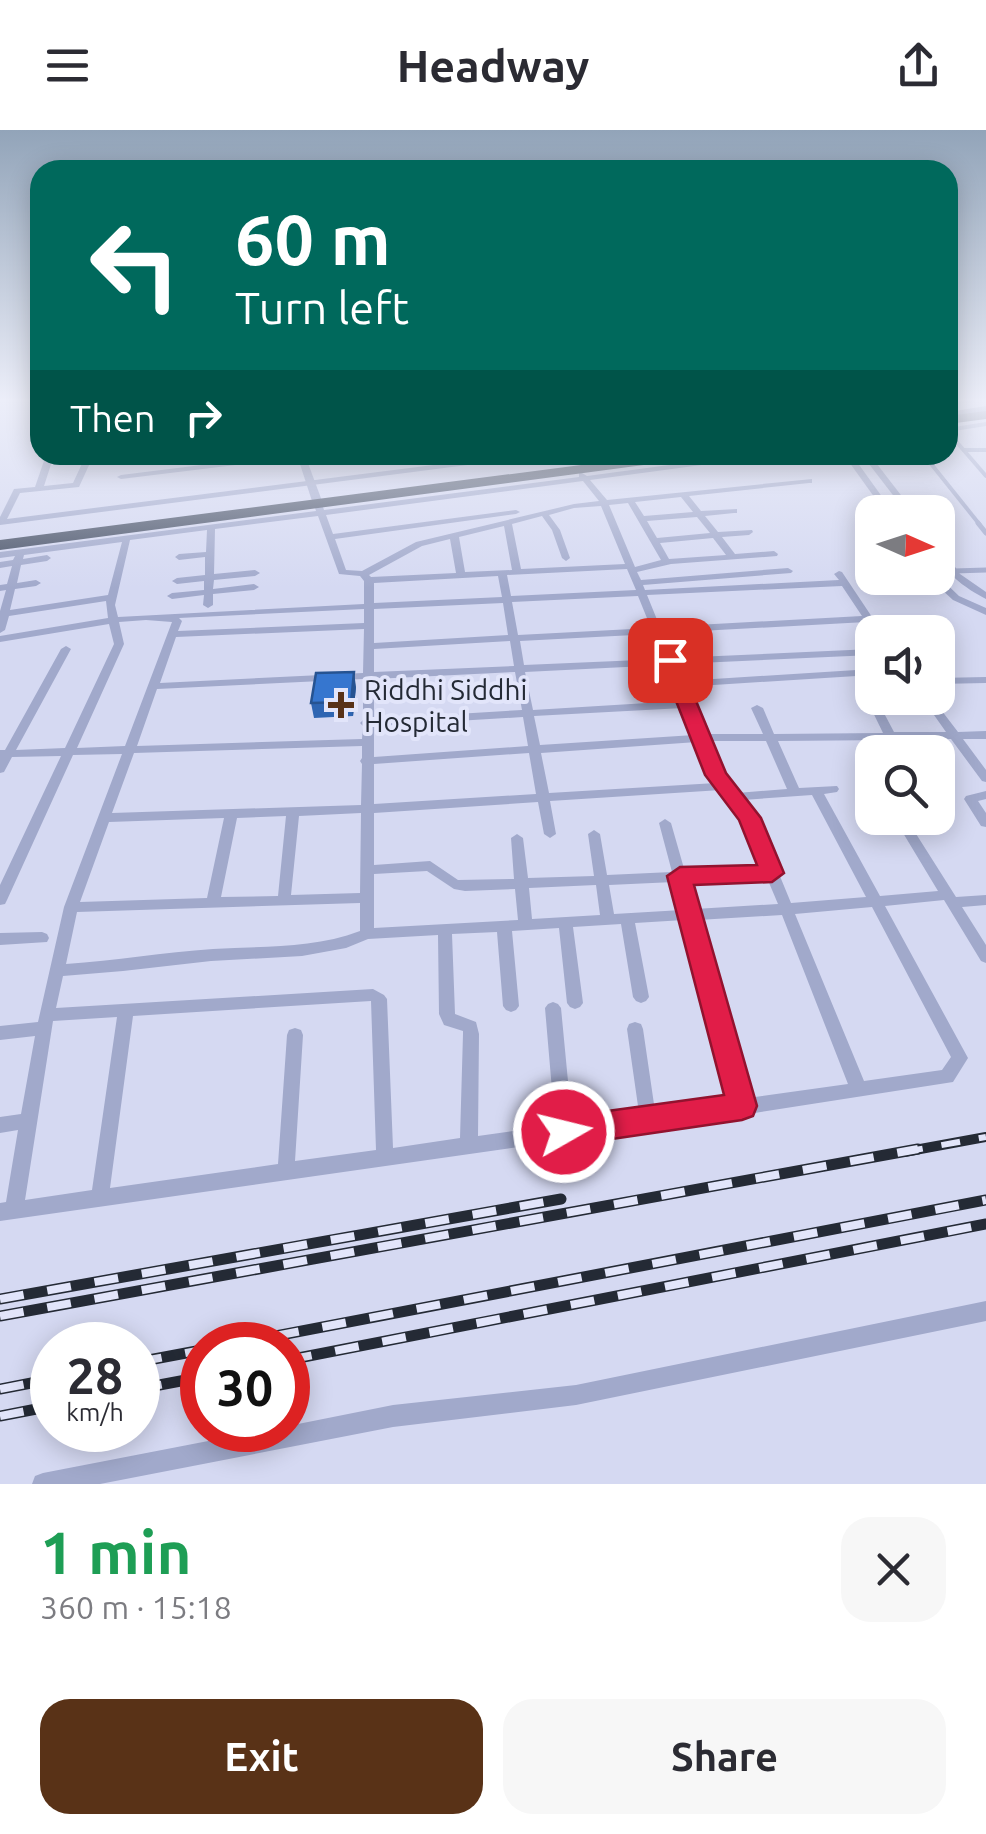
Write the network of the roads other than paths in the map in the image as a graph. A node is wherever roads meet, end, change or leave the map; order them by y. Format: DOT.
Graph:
graph roads {
  1 [pos="47,465"];
  2 [pos="86,465"];
  3 [pos="235,465"];
  4 [pos="304,465"];
  5 [pos="444,465"];
  6 [pos="484,465"];
  7 [pos="606,465"];
  8 [pos="623,465"];
  9 [pos="855,465"];
  10 [pos="874,465"];
  11 [pos="932,465"];
  12 [pos="581,468"];
  13 [pos="120,477"];
  14 [pos="809,481"];
  15 [pos="39,488"];
  16 [pos="875,492"];
  17 [pos="894,492"];
  18 [pos="314,493"];
  19 [pos="684,495"];
  20 [pos="877,495"];
  21 [pos="896,495"];
  22 [pos="630,500"];
  23 [pos="604,502"];
  24 [pos="734,511"];
  25 [pos="516,512"];
  26 [pos="544,514"];
  27 [pos="700,514"];
  28 [pos="641,520"];
  29 [pos="507,522"];
  30 [pos="1,525"];
  31 [pos="211,526"];
  32 [pos="749,532"];
  33 [pos="986,533"];
  34 [pos="454,535"];
  35 [pos="716,535"];
  36 [pos="127,537"];
  37 [pos="330,537"];
  38 [pos="654,541"];
  39 [pos="0,545"];
  40 [pos="210,554"];
  41 [pos="774,554"];
  42 [pos="0,555"];
  43 [pos="19,557"];
  44 [pos="179,557"];
  45 [pos="732,557"];
  46 [pos="48,558"];
  47 [pos="566,558"];
  48 [pos="667,563"];
  49 [pos="0,565"];
  50 [pos="986,570"];
  51 [pos="788,571"];
  52 [pos="955,571"];
  53 [pos="516,572"];
  54 [pos="955,572"];
  55 [pos="255,573"];
  56 [pos="502,573"];
  57 [pos="461,575"];
  58 [pos="209,577"];
  59 [pos="366,577"];
  60 [pos="636,578"];
  61 [pos="177,581"];
  62 [pos="36,583"];
  63 [pos="6,587"];
  64 [pos="254,588"];
  65 [pos="208,592"];
  66 [pos="953,595"];
  67 [pos="172,596"];
  68 [pos="986,596"];
  69 [pos="112,598"];
  70 [pos="508,602"];
  71 [pos="208,605"];
  72 [pos="369,608"];
  73 [pos="2,614"];
  74 [pos="986,614"];
  75 [pos="865,615"];
  76 [pos="170,616"];
  77 [pos="116,620"];
  78 [pos="855,620"];
  79 [pos="368,626"];
  80 [pos="657,629"];
  81 [pos="0,630"];
  82 [pos="176,634"];
  83 [pos="0,638"];
  84 [pos="514,640"];
  85 [pos="368,646"];
  86 [pos="66,649"];
  87 [pos="855,653"];
  88 [pos="670,660"];
  89 [pos="520,668"];
  90 [pos="855,673"];
  91 [pos="367,677"];
  92 [pos="955,680"];
  93 [pos="986,680"];
  94 [pos="698,684"];
  95 [pos="156,686"];
  96 [pos="687,704"];
  97 [pos="758,708"];
  98 [pos="528,715"];
  99 [pos="939,715"];
  100 [pos="366,723"];
  101 [pos="953,735"];
  102 [pos="955,735"];
  103 [pos="986,735"];
  104 [pos="855,736"];
  105 [pos="771,737"];
  106 [pos="701,738"];
  107 [pos="955,738"];
  108 [pos="366,742"];
  109 [pos="534,750"];
  110 [pos="130,752"];
  111 [pos="70,753"];
  112 [pos="4,754"];
  113 [pos="366,761"];
  114 [pos="0,770"];
  115 [pos="986,778"];
  116 [pos="833,789"];
  117 [pos="816,790"];
  118 [pos="729,791"];
  119 [pos="795,792"];
  120 [pos="986,795"];
  121 [pos="543,798"];
  122 [pos="366,809"];
  123 [pos="293,811"];
  124 [pos="231,814"];
  125 [pos="105,818"];
  126 [pos="665,822"];
  127 [pos="986,823"];
  128 [pos="550,834"];
  129 [pos="594,834"];
  130 [pos="910,835"];
  131 [pos="518,838"];
  132 [pos="366,870"];
  133 [pos="772,873"];
  134 [pos="680,876"];
  135 [pos="602,880"];
  136 [pos="522,884"];
  137 [pos="367,898"];
  138 [pos="948,899"];
  139 [pos="0,900"];
  140 [pos="284,900"];
  141 [pos="986,900"];
  142 [pos="875,902"];
  143 [pos="213,903"];
  144 [pos="72,907"];
  145 [pos="788,910"];
  146 [pos="690,915"];
  147 [pos="627,919"];
  148 [pos="608,920"];
  149 [pos="565,922"];
  150 [pos="526,925"];
  151 [pos="504,926"];
  152 [pos="445,930"];
  153 [pos="367,934"];
  154 [pos="42,938"];
  155 [pos="0,939"];
  156 [pos="986,957"];
  157 [pos="57,970"];
  158 [pos="641,997"];
  159 [pos="575,1002"];
  160 [pos="511,1006"];
  161 [pos="553,1008"];
  162 [pos="126,1010"];
  163 [pos="46,1022"];
  164 [pos="635,1029"];
  165 [pos="0,1033"];
  166 [pos="296,1035"];
  167 [pos="859,1090"];
  168 [pos="742,1106"];
  169 [pos="648,1120"];
  170 [pos="29,1121"];
  171 [pos="0,1125"];
  172 [pos="564,1132"];
  173 [pos="469,1145"];
  174 [pos="384,1157"];
  175 [pos="286,1171"];
  176 [pos="100,1196"];
  177 [pos="7,1211"];
  178 [pos="986,1311"];
  179 [pos="43,1484"];
  1 -- 15 [label="street"];
  2 -- 15 [label="street"];
  3 -- 13 [label="street"];
  4 -- 18 [label="street"];
  5 -- 18 [label="street"];
  6 -- 18 [label="highway"];
  7 -- 12 [label="highway"];
  8 -- 12 [label="street"];
  9 -- 16 [label="street"];
  10 -- 17 [label="street"];
  11 -- 33 [label="lane"];
  12 -- 18 [label="highway"];
  12 -- 23 [label="street"];
  14 -- 19 [label="street"];
  15 -- 30 [label="street"];
  16 -- 17 [label="street"];
  16 -- 20 [label="street"];
  17 -- 21 [label="street"];
  18 -- 30 [label="highway"];
  18 -- 30 [label="street"];
  18 -- 31 [label="street"];
  18 -- 37 [label="street"];
  18 -- 39 [label="highway"];
  19 -- 22 [label="street"];
  19 -- 27 [label="street"];
  22 -- 23 [label="street"];
  22 -- 28 [label="street"];
  23 -- 26 [label="street"];
  23 -- 60 [label="street"];
  24 -- 27 [label="street"];
  25 -- 37 [label="street"];
  26 -- 29 [label="street"];
  26 -- 47 [label="street"];
  27 -- 28 [label="street"];
  27 -- 35 [label="street"];
  28 -- 38 [label="street"];
  29 -- 34 [label="street"];
  29 -- 53 [label="street"];
  31 -- 36 [label="street"];
  31 -- 40 [label="street"];
  32 -- 35 [label="street"];
  34 -- 57 [label="street"];
  34 -- 59 [label="street"];
  35 -- 38 [label="street"];
  35 -- 45 [label="street"];
  36 -- 43 [label="street"];
  36 -- 69 [label="street"];
  37 -- 59 [label="street"];
  38 -- 48 [label="street"];
  40 -- 44 [label="street"];
  40 -- 58 [label="street"];
  41 -- 45 [label="street"];
  42 -- 43 [label="street"];
  43 -- 46 [label="street"];
  43 -- 49 [label="street"];
  43 -- 63 [label="street"];
  45 -- 48 [label="street"];
  48 -- 60 [label="street"];
  50 -- 52 [label="lane"];
  51 -- 60 [label="street"];
  53 -- 56 [label="street"];
  53 -- 60 [label="street"];
  54 -- 68 [label="street"];
  55 -- 58 [label="street"];
  56 -- 57 [label="street"];
  56 -- 70 [label="street"];
  57 -- 59 [label="street"];
  58 -- 61 [label="street"];
  58 -- 65 [label="street"];
  59 -- 72 [label="street"];
  60 -- 70 [label="street"];
  60 -- 75 [label="street"];
  60 -- 80 [label="street"];
  62 -- 63 [label="street"];
  63 -- 73 [label="street"];
  64 -- 65 [label="street"];
  65 -- 67 [label="street"];
  65 -- 71 [label="street"];
  66 -- 74 [label="street"];
  69 -- 73 [label="street"];
  69 -- 77 [label="street"];
  70 -- 72 [label="street"];
  70 -- 84 [label="street"];
  72 -- 76 [label="street"];
  72 -- 79 [label="street"];
  73 -- 81 [label="street"];
  76 -- 77 [label="street"];
  76 -- 82 [label="street"];
  77 -- 83 [label="street"];
  77 -- 111 [label="street"];
  78 -- 80 [label="street"];
  79 -- 82 [label="street"];
  79 -- 85 [label="street"];
  80 -- 84 [label="street"];
  80 -- 88 [label="street"];
  82 -- 95 [label="street"];
  84 -- 85 [label="street"];
  84 -- 89 [label="street"];
  85 -- 91 [label="street"];
  86 -- 112 [label="street"];
  87 -- 88 [label="street"];
  88 -- 89 [label="street"];
  88 -- 96 [label="street"];
  89 -- 91 [label="street"];
  89 -- 98 [label="street"];
  90 -- 94 [label="street"];
  91 -- 95 [label="street"];
  91 -- 100 [label="street"];
  92 -- 93 [label="street"];
  95 -- 110 [label="street"];
  96 -- 98 [label="street"];
  96 -- 106 [label="street"];
  97 -- 105 [label="street"];
  98 -- 100 [label="street"];
  98 -- 109 [label="street"];
  99 -- 101 [label="street"];
  100 -- 108 [label="street"];
  102 -- 103 [label="street"];
  104 -- 105 [label="street"];
  105 -- 106 [label="street"];
  105 -- 119 [label="street"];
  106 -- 109 [label="street"];
  106 -- 118 [label="street"];
  107 -- 115 [label="street"];
  108 -- 110 [label="street"];
  108 -- 113 [label="street"];
  109 -- 113 [label="street"];
  109 -- 121 [label="street"];
  110 -- 111 [label="street"];
  110 -- 125 [label="street"];
  111 -- 112 [label="street"];
  111 -- 139 [label="street"];
  112 -- 114 [label="street"];
  113 -- 122 [label="street"];
  116 -- 117 [label="street"];
  117 -- 119 [label="street"];
  117 -- 142 [label="street"];
  118 -- 119 [label="street"];
  118 -- 121 [label="street"];
  118 -- 133 [label="street"];
  120 -- 127 [label="street"];
  121 -- 122 [label="street"];
  121 -- 128 [label="street"];
  122 -- 123 [label="street"];
  122 -- 132 [label="street"];
  123 -- 124 [label="street"];
  123 -- 140 [label="street"];
  124 -- 125 [label="street"];
  124 -- 143 [label="street"];
  125 -- 144 [label="street"];
  126 -- 134 [label="street"];
  129 -- 135 [label="street"];
  130 -- 138 [label="street"];
  131 -- 136 [label="street"];
  132 -- 136 [label="street"];
  132 -- 137 [label="street"];
  133 -- 134 [label="street"];
  133 -- 145 [label="street"];
  134 -- 135 [label="street"];
  134 -- 146 [label="street"];
  135 -- 136 [label="street"];
  135 -- 148 [label="street"];
  136 -- 150 [label="street"];
  137 -- 140 [label="street"];
  137 -- 153 [label="street"];
  138 -- 141 [label="street"];
  138 -- 142 [label="street"];
  138 -- 156 [label="street"];
  140 -- 143 [label="street"];
  142 -- 145 [label="street"];
  142 -- 167 [label="street"];
  143 -- 144 [label="street"];
  144 -- 157 [label="street"];
  145 -- 146 [label="street"];
  145 -- 167 [label="street"];
  146 -- 147 [label="street"];
  146 -- 168 [label="street"];
  147 -- 148 [label="street"];
  147 -- 158 [label="street"];
  148 -- 149 [label="street"];
  149 -- 150 [label="street"];
  149 -- 159 [label="street"];
  150 -- 151 [label="street"];
  151 -- 152 [label="street"];
  151 -- 160 [label="street"];
  152 -- 153 [label="street"];
  152 -- 173 [label="street"];
  153 -- 157 [label="street"];
  154 -- 155 [label="street"];
  157 -- 163 [label="street"];
  161 -- 172 [label="street"];
  162 -- 163 [label="street"];
  162 -- 174 [label="street"];
  162 -- 176 [label="street"];
  163 -- 165 [label="street"];
  163 -- 170 [label="street"];
  164 -- 169 [label="street"];
  166 -- 175 [label="street"];
  167 -- 168 [label="street"];
  168 -- 169 [label="street"];
  169 -- 172 [label="street"];
  170 -- 171 [label="street"];
  170 -- 177 [label="street"];
  172 -- 173 [label="street"];
  173 -- 174 [label="street"];
  174 -- 175 [label="street"];
  175 -- 176 [label="street"];
  176 -- 177 [label="street"];
  178 -- 179 [label="street"];
}
